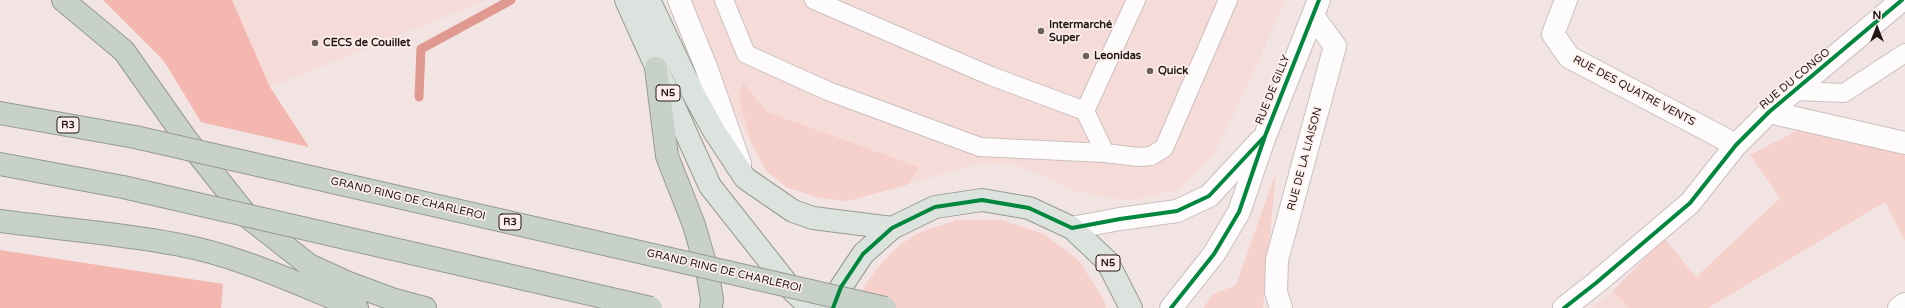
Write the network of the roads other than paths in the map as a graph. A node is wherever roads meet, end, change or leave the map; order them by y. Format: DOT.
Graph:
graph roads {
  1 [pos="63,0"];
  2 [pos="626,0"];
  3 [pos="649,0"];
  4 [pos="679,0"];
  5 [pos="724,0"];
  6 [pos="814,0"];
  7 [pos="1136,0"];
  8 [pos="1228,0"];
  9 [pos="1566,0"];
  10 [pos="1902,0"];
  11 [pos="1316,8"];
  12 [pos="1905,53"];
  13 [pos="656,68"];
  14 [pos="1794,91"];
  15 [pos="1085,111"];
  16 [pos="1769,112"];
  17 [pos="0,113"];
  18 [pos="1265,136"];
  19 [pos="1905,143"];
  20 [pos="1736,145"];
  21 [pos="1105,153"];
  22 [pos="0,164"];
  23 [pos="745,178"];
  24 [pos="0,221"];
  25 [pos="892,228"];
  26 [pos="1072,228"];
  27 [pos="1905,304"];
  28 [pos="358,308"];
  29 [pos="425,308"];
  30 [pos="651,308"];
  31 [pos="711,308"];
  32 [pos="811,308"];
  33 [pos="833,308"];
  34 [pos="885,308"];
  35 [pos="1131,308"];
  36 [pos="1171,308"];
  37 [pos="1281,308"];
  38 [pos="1564,308"];
  39 [pos="1899,308"];
  1 -- 29 [label="highway"];
  2 -- 13 [label="main road, N5"];
  3 -- 23 [label="main road, N5"];
  4 -- 23 [label="street"];
  5 -- 21 [label="lane"];
  6 -- 15 [label="lane"];
  7 -- 15 [label="lane"];
  8 -- 21 [label="lane"];
  9 -- 20 [label="street, RUE DES QUATRE VENTS"];
  10 -- 14 [label="street, RUE DU CONGO"];
  11 -- 18 [label="street, RUE DE GILLY"];
  11 -- 37 [label="street, RUE DE LA LIAISON"];
  12 -- 14 [label="lane, RUE DU CONGO"];
  13 -- 31 [label="highway"];
  13 -- 32 [label="main road, N5"];
  14 -- 16 [label="street, RUE DU CONGO"];
  15 -- 21 [label="lane"];
  16 -- 19 [label="street"];
  16 -- 20 [label="street, RUE DU CONGO"];
  17 -- 34 [label="highway, GRAND RING DE CHARLEROI / R3, bridge"];
  18 -- 26 [label="street"];
  18 -- 36 [label="street, RUE DE GILLY"];
  20 -- 38 [label="street, RUE DU CONGO"];
  22 -- 30 [label="highway, bridge"];
  23 -- 25 [label="main road, N5"];
  24 -- 28 [label="highway"];
  25 -- 26 [label="main road, N5"];
  25 -- 33 [label="main road, N5"];
  26 -- 35 [label="main road, N5"];
  27 -- 39 [label="street"];
}
